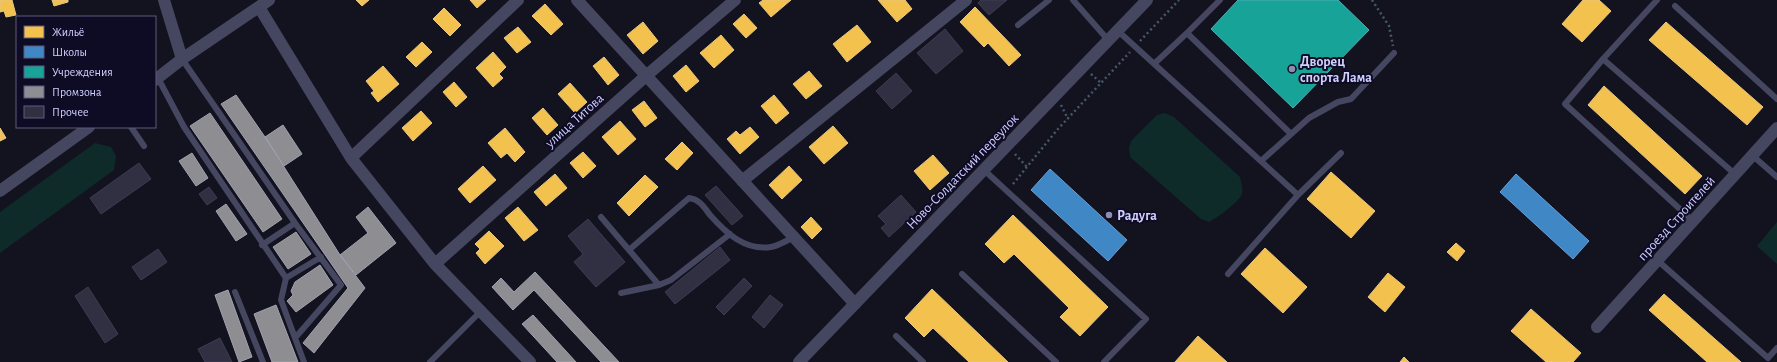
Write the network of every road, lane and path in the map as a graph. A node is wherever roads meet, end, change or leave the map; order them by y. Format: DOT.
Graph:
graph roads {
  1 [pos="164,0"];
  2 [pos="518,0"];
  3 [pos="577,0"];
  4 [pos="735,0"];
  5 [pos="966,0"];
  6 [pos="1049,0"];
  7 [pos="1073,0"];
  8 [pos="1147,0"];
  9 [pos="1179,0"];
  10 [pos="1220,0"];
  11 [pos="1372,0"];
  12 [pos="1657,0"];
  13 [pos="264,4"];
  14 [pos="1675,6"];
  15 [pos="1018,25"];
  16 [pos="1118,31"];
  17 [pos="1187,33"];
  18 [pos="1109,41"];
  19 [pos="1135,46"];
  20 [pos="1394,53"];
  21 [pos="182,59"];
  22 [pos="1603,59"];
  23 [pos="1154,64"];
  24 [pos="647,75"];
  25 [pos="156,79"];
  26 [pos="1777,99"];
  27 [pos="89,128"];
  28 [pos="131,128"];
  29 [pos="1777,128"];
  30 [pos="1291,134"];
  31 [pos="144,146"];
  32 [pos="1007,146"];
  33 [pos="1341,153"];
  34 [pos="1753,156"];
  35 [pos="351,158"];
  36 [pos="1261,161"];
  37 [pos="1027,168"];
  38 [pos="984,170"];
  39 [pos="1736,175"];
  40 [pos="1777,177"];
  41 [pos="742,181"];
  42 [pos="0,191"];
  43 [pos="1008,191"];
  44 [pos="1298,195"];
  45 [pos="601,217"];
  46 [pos="1693,221"];
  47 [pos="295,223"];
  48 [pos="730,234"];
  49 [pos="794,237"];
  50 [pos="262,245"];
  51 [pos="629,250"];
  52 [pos="322,257"];
  53 [pos="1657,260"];
  54 [pos="435,264"];
  55 [pos="962,274"];
  56 [pos="1228,274"];
  57 [pos="286,278"];
  58 [pos="659,285"];
  59 [pos="235,292"];
  60 [pos="621,293"];
  61 [pos="855,304"];
  62 [pos="481,311"];
  63 [pos="1597,327"];
  64 [pos="896,336"];
  65 [pos="295,338"];
  66 [pos="1777,348"];
  67 [pos="263,362"];
  68 [pos="304,362"];
  69 [pos="430,362"];
  70 [pos="530,362"];
  71 [pos="799,362"];
  72 [pos="924,362"];
  73 [pos="1056,362"];
  74 [pos="1104,362"];
  1 -- 21 [label="street"];
  2 -- 35 [label="street"];
  3 -- 24 [label="street"];
  4 -- 24 [label="street, улица Титова"];
  5 -- 41 [label="street"];
  6 -- 15 [label="lane"];
  7 -- 18 [label="lane"];
  8 -- 16 [label="street, Ново-Солдатский переулок"];
  9 -- 19 [label="path"];
  10 -- 17 [label="lane"];
  11 -- 20 [label="path"];
  12 -- 22 [label="lane"];
  13 -- 21 [label="street"];
  13 -- 35 [label="street"];
  14 -- 26 [label="lane"];
  16 -- 18 [label="street, Ново-Солдатский переулок"];
  16 -- 19 [label="lane"];
  17 -- 23 [label="lane"];
  17 -- 30 [label="lane"];
  18 -- 32 [label="street, Ново-Солдатский переулок"];
  19 -- 23 [label="lane"];
  19 -- 37 [label="path"];
  20 -- 30 [label="lane"];
  21 -- 25 [label="street"];
  21 -- 47 [label="lane"];
  22 -- 39 [label="lane"];
  22 -- 46 [label="lane"];
  23 -- 36 [label="lane"];
  24 -- 41 [label="street"];
  24 -- 54 [label="street, улица Титова"];
  25 -- 50 [label="lane"];
  27 -- 42 [label="street"];
  28 -- 31 [label="lane"];
  29 -- 34 [label="street, проезд Строителей"];
  30 -- 36 [label="lane"];
  32 -- 37 [label="path"];
  32 -- 38 [label="street, Ново-Солдатский переулок"];
  33 -- 44 [label="lane"];
  34 -- 39 [label="street, проезд Строителей"];
  34 -- 40 [label="lane"];
  35 -- 54 [label="street"];
  36 -- 44 [label="lane"];
  37 -- 43 [label="path"];
  38 -- 43 [label="lane"];
  38 -- 61 [label="street, Ново-Солдатский переулок"];
  39 -- 46 [label="street, проезд Строителей"];
  41 -- 49 [label="street"];
  43 -- 74 [label="lane"];
  44 -- 56 [label="lane"];
  45 -- 51 [label="lane"];
  46 -- 53 [label="street, проезд Строителей"];
  47 -- 50 [label="lane"];
  47 -- 52 [label="lane"];
  48 -- 49 [label="lane"];
  48 -- 51 [label="lane"];
  48 -- 58 [label="lane"];
  49 -- 61 [label="street"];
  50 -- 57 [label="lane"];
  51 -- 58 [label="lane"];
  52 -- 57 [label="lane"];
  52 -- 65 [label="lane"];
  53 -- 63 [label="street, проезд Строителей"];
  53 -- 66 [label="lane"];
  54 -- 62 [label="street"];
  55 -- 73 [label="lane"];
  57 -- 65 [label="lane"];
  58 -- 60 [label="lane"];
  59 -- 67 [label="lane"];
  61 -- 71 [label="street, Ново-Солдатский переулок"];
  62 -- 69 [label="lane"];
  62 -- 70 [label="street"];
  64 -- 72 [label="lane"];
  65 -- 68 [label="lane"];
}
